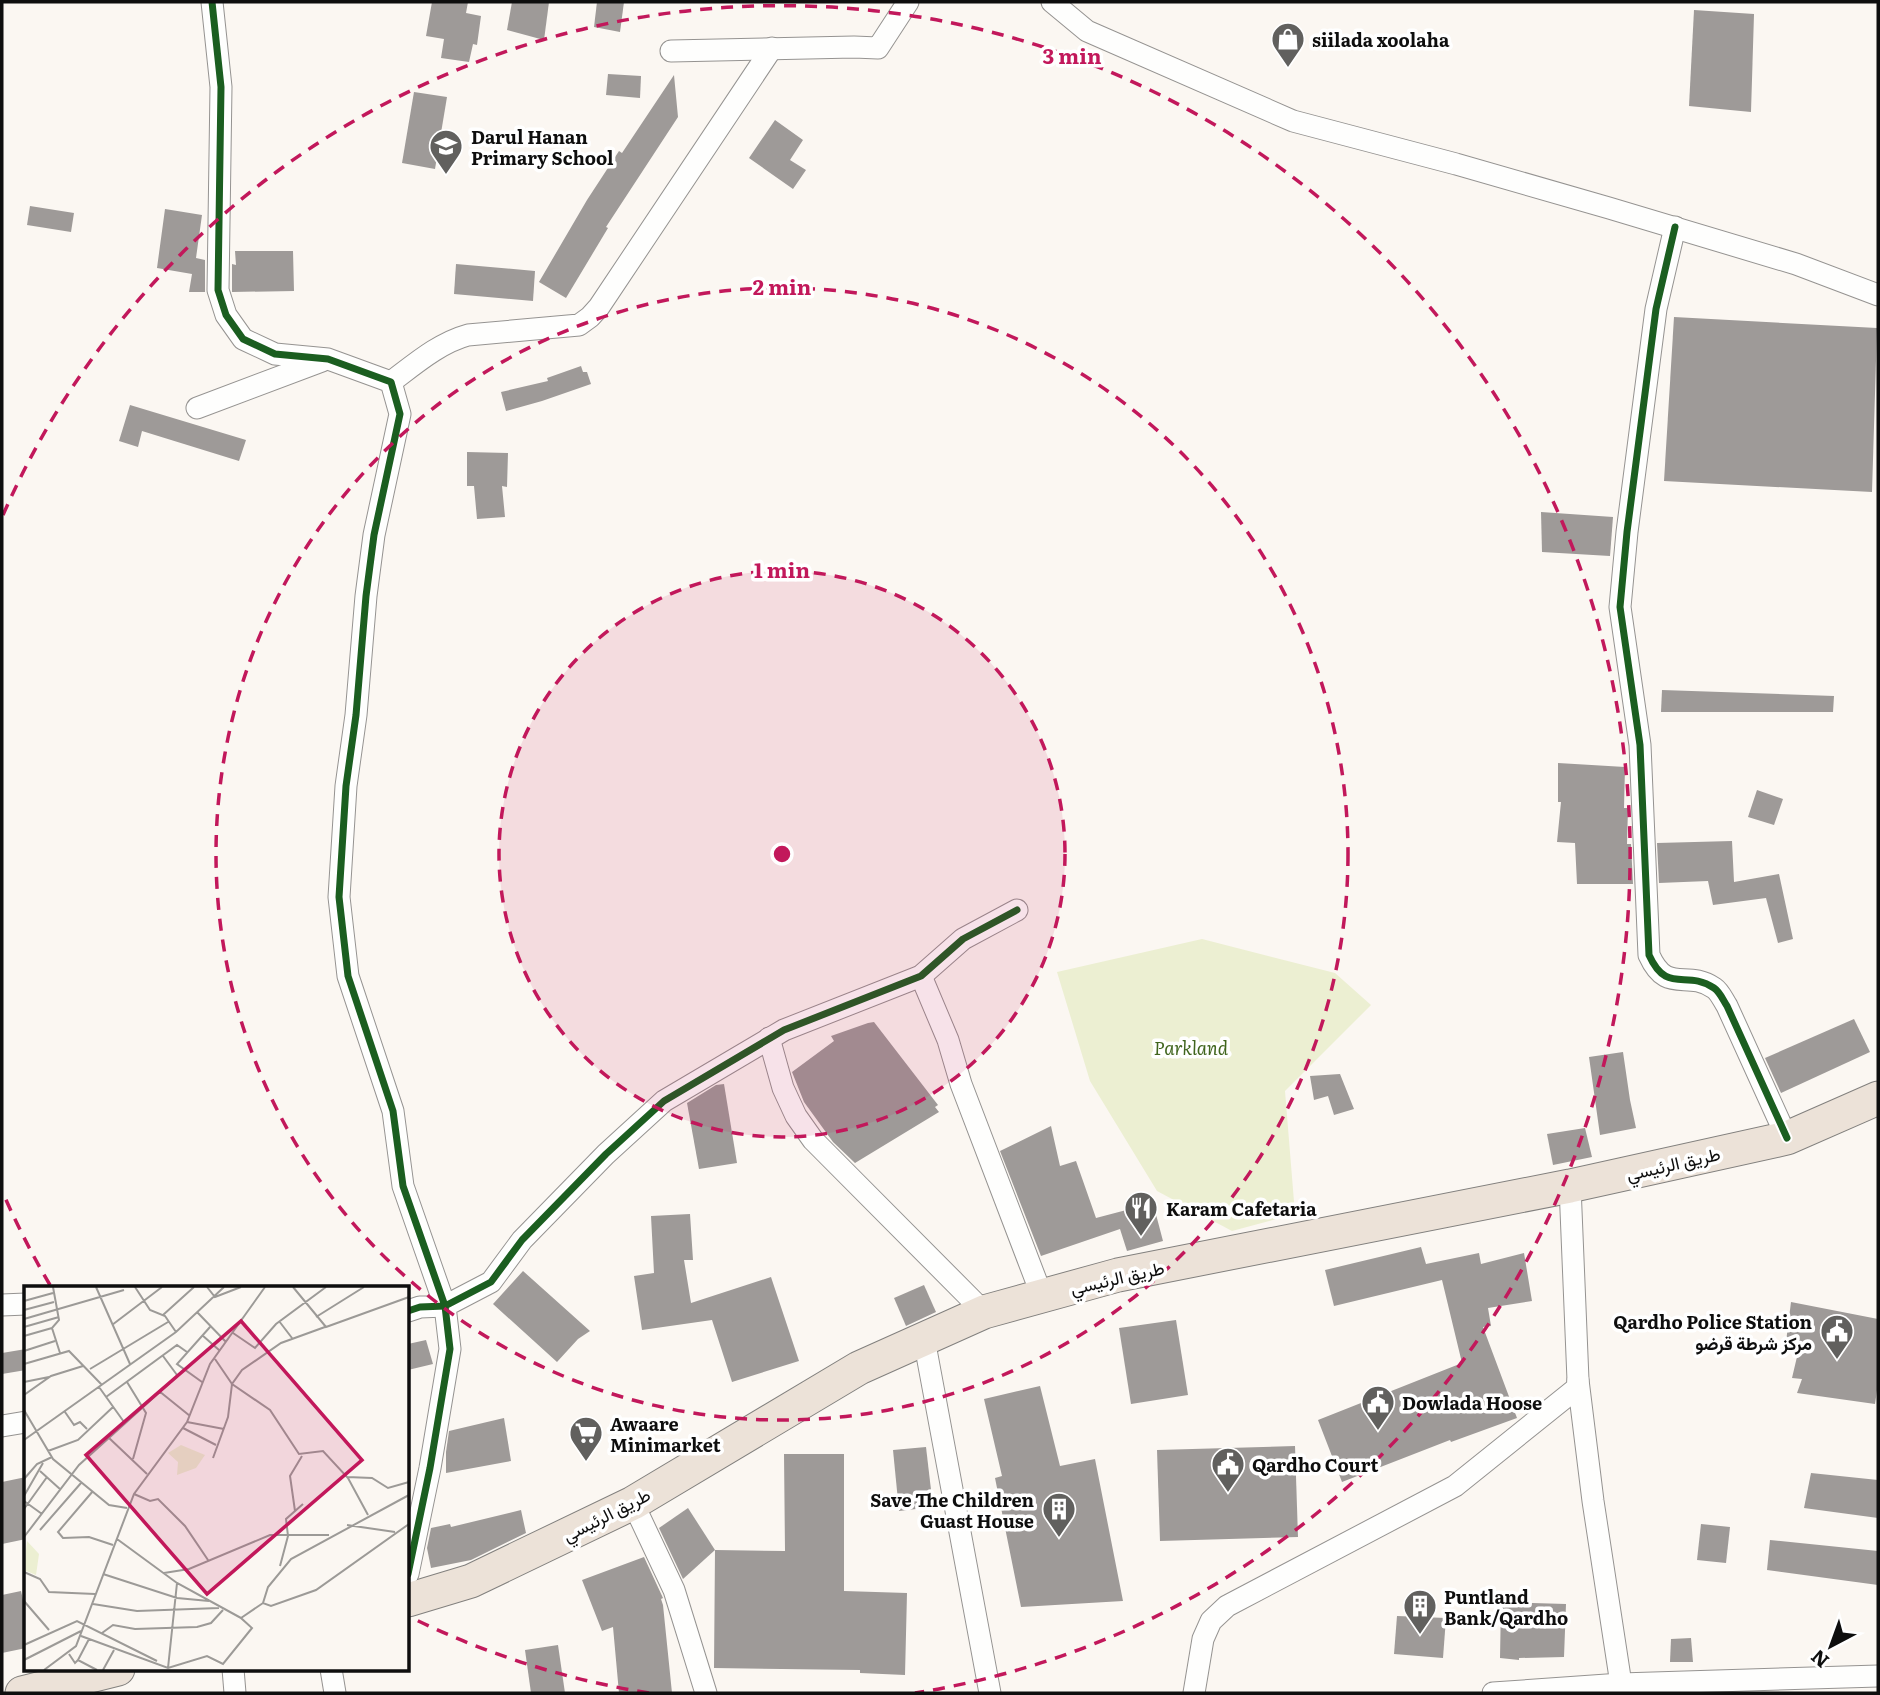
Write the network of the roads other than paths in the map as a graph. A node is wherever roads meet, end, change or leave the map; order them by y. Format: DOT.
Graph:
graph roads {
  1 [pos="212,2"];
  2 [pos="908,2"];
  3 [pos="1052,2"];
  4 [pos="772,48"];
  5 [pos="671,51"];
  6 [pos="1675,227"];
  7 [pos="1878,295"];
  8 [pos="328,359"];
  9 [pos="391,382"];
  10 [pos="197,408"];
  11 [pos="1017,910"];
  12 [pos="920,976"];
  13 [pos="769,1038"];
  14 [pos="1878,1098"];
  15 [pos="1787,1138"];
  16 [pos="1570,1186"];
  17 [pos="1042,1296"];
  18 [pos="24,1304"];
  19 [pos="2,1305"];
  20 [pos="445,1306"];
  21 [pos="410,1310"];
  22 [pos="984,1312"];
  23 [pos="924,1339"];
  24 [pos="1577,1380"];
  25 [pos="24,1422"];
  26 [pos="2,1426"];
  27 [pos="633,1503"];
  28 [pos="410,1564"];
  29 [pos="410,1599"];
  30 [pos="114,1670"];
  31 [pos="233,1670"];
  32 [pos="331,1670"];
  33 [pos="1878,1676"];
  34 [pos="1621,1684"];
  35 [pos="1662,1688"];
  36 [pos="22,1693"];
  37 [pos="235,1693"];
  38 [pos="335,1693"];
  39 [pos="707,1693"];
  40 [pos="990,1693"];
  41 [pos="1194,1693"];
  42 [pos="1493,1693"];
  1 -- 8 [label="street"];
  2 -- 4 [label="street"];
  3 -- 6 [label="street"];
  4 -- 5 [label="street"];
  4 -- 9 [label="street"];
  6 -- 7 [label="street"];
  6 -- 15 [label="street"];
  8 -- 9 [label="street"];
  8 -- 10 [label="street"];
  9 -- 20 [label="street"];
  11 -- 12 [label="street"];
  12 -- 13 [label="street"];
  12 -- 17 [label="street"];
  13 -- 20 [label="street"];
  13 -- 22 [label="street"];
  14 -- 15 [label="main road, طريق الرئيسي"];
  15 -- 16 [label="main road, طريق الرئيسي"];
  16 -- 17 [label="main road, طريق الرئيسي"];
  16 -- 24 [label="street"];
  17 -- 22 [label="main road, طريق الرئيسي"];
  18 -- 19 [label="street"];
  20 -- 21 [label="street"];
  20 -- 28 [label="street"];
  22 -- 23 [label="main road, طريق الرئيسي"];
  23 -- 27 [label="main road, طريق الرئيسي"];
  23 -- 40 [label="street"];
  24 -- 34 [label="street"];
  24 -- 41 [label="street"];
  25 -- 26 [label="street"];
  27 -- 29 [label="main road, طريق الرئيسي"];
  27 -- 39 [label="street"];
  30 -- 36 [label="main road"];
  31 -- 37 [label="street"];
  32 -- 38 [label="street"];
  33 -- 35 [label="street"];
  34 -- 35 [label="street"];
  34 -- 42 [label="street"];
}
